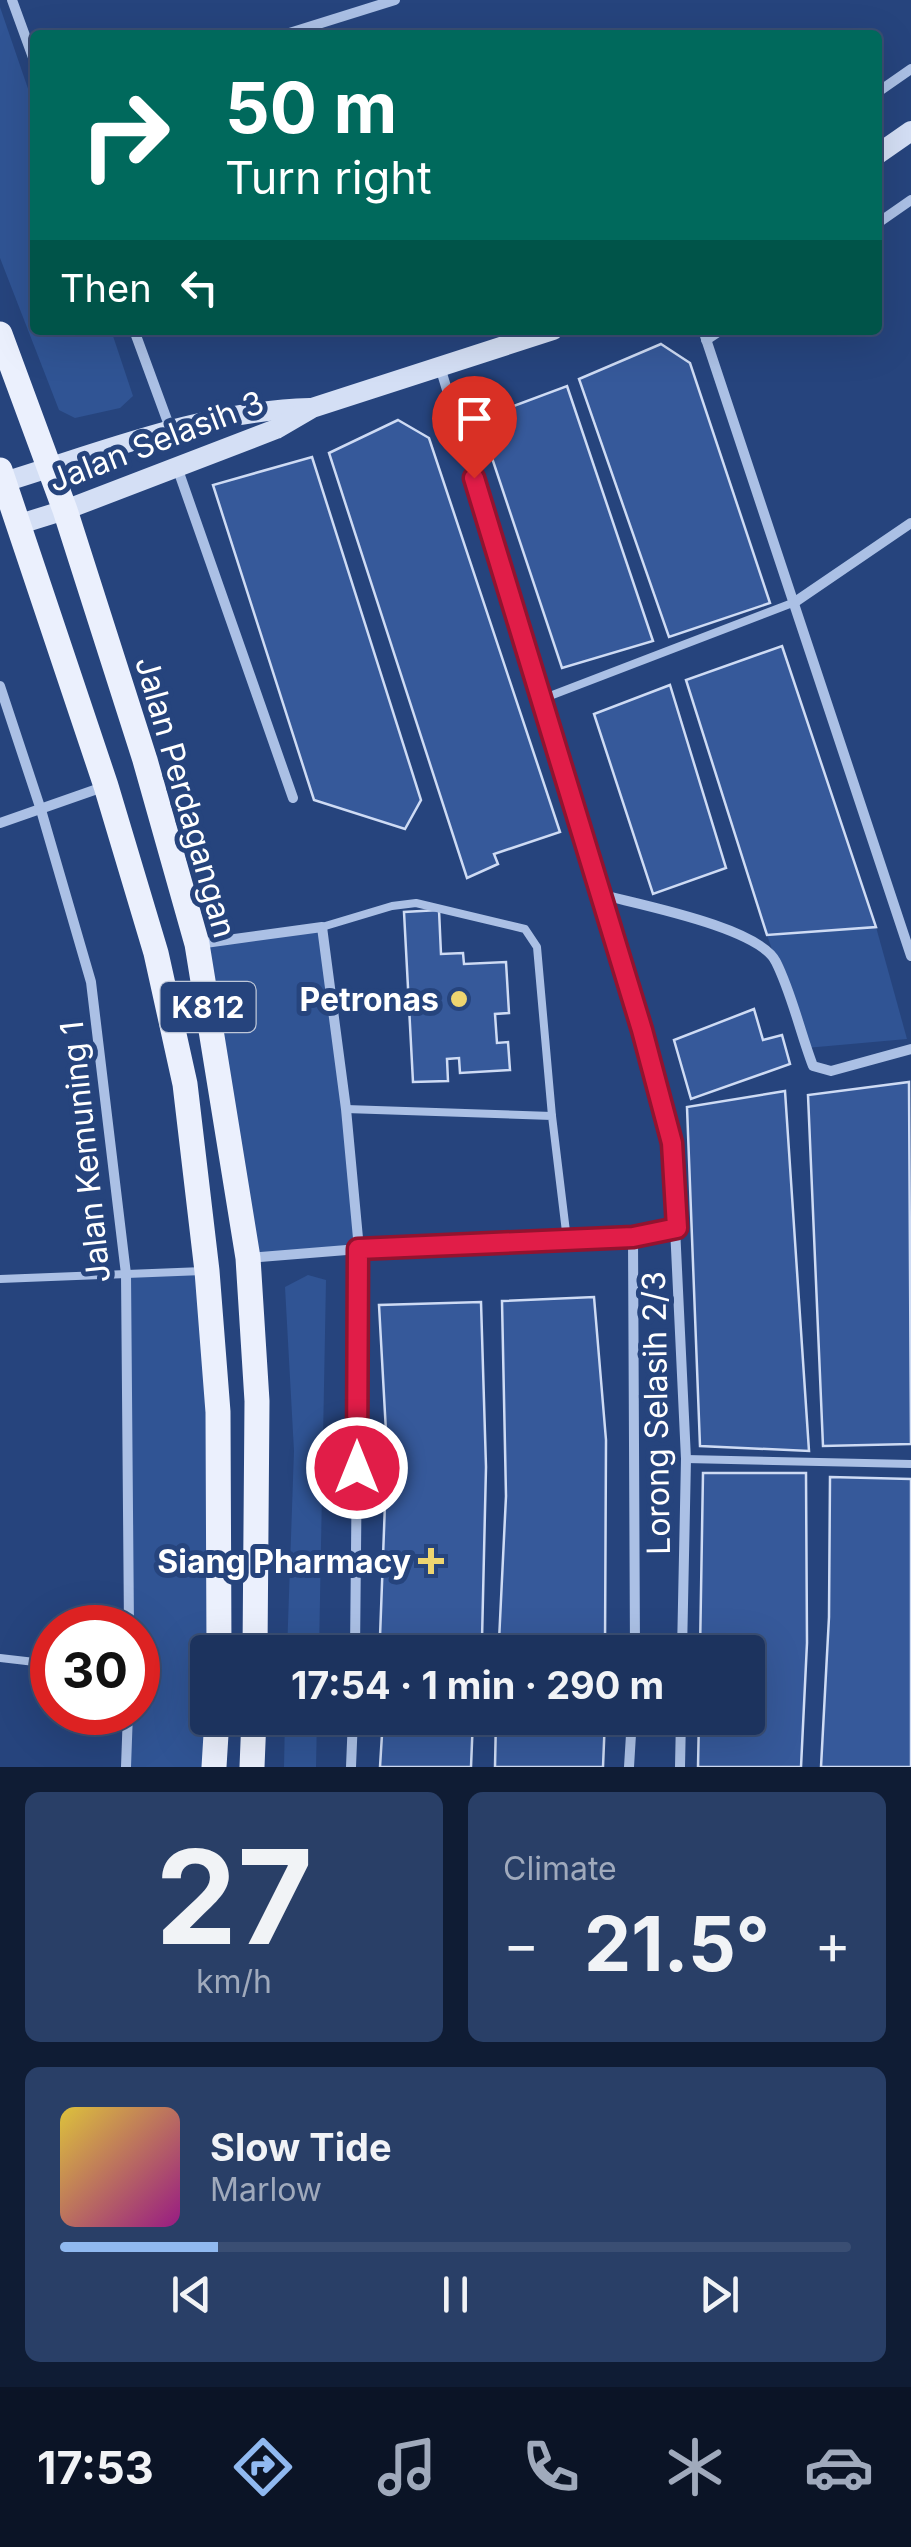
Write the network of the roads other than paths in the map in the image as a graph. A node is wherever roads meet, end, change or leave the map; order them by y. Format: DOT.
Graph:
graph roads {
  1 [pos="12,0"];
  2 [pos="394,0"];
  3 [pos="299,30"];
  4 [pos="30,49"];
  5 [pos="911,68"];
  6 [pos="882,89"];
  7 [pos="911,131"];
  8 [pos="882,151"];
  9 [pos="911,200"];
  10 [pos="882,220"];
  11 [pos="0,334"];
  12 [pos="136,335"];
  13 [pos="538,335"];
  14 [pos="705,335"];
  15 [pos="440,367"];
  16 [pos="312,408"];
  17 [pos="170,428"];
  18 [pos="176,467"];
  19 [pos="50,468"];
  20 [pos="2,476"];
  21 [pos="65,510"];
  22 [pos="911,522"];
  23 [pos="20,524"];
  24 [pos="795,602"];
  25 [pos="0,686"];
  26 [pos="542,699"];
  27 [pos="106,786"];
  28 [pos="293,798"];
  29 [pos="41,810"];
  30 [pos="0,823"];
  31 [pos="603,895"];
  32 [pos="322,927"];
  33 [pos="197,944"];
  34 [pos="911,956"];
  35 [pos="911,1050"];
  36 [pos="346,1109"];
  37 [pos="552,1116"];
  38 [pos="677,1228"];
  39 [pos="633,1237"];
  40 [pos="567,1240"];
  41 [pos="358,1249"];
  42 [pos="248,1258"];
  43 [pos="207,1271"];
  44 [pos="126,1274"];
  45 [pos="0,1279"];
  46 [pos="686,1459"];
  47 [pos="911,1464"];
  48 [pos="130,1605"];
  49 [pos="219,1635"];
  50 [pos="255,1635"];
  51 [pos="355,1635"];
  52 [pos="635,1635"];
  53 [pos="682,1635"];
  54 [pos="0,1658"];
  55 [pos="30,1661"];
  56 [pos="127,1735"];
  57 [pos="216,1735"];
  58 [pos="253,1735"];
  59 [pos="352,1735"];
  60 [pos="631,1735"];
  61 [pos="681,1735"];
  62 [pos="126,1767"];
  63 [pos="214,1767"];
  64 [pos="252,1767"];
  65 [pos="351,1767"];
  66 [pos="629,1767"];
  67 [pos="680,1767"];
  1 -- 4 [label="street"];
  2 -- 3 [label="street"];
  5 -- 6 [label="street"];
  7 -- 8 [label="street"];
  9 -- 10 [label="street"];
  11 -- 19 [label="main road, Jalan Perdagangan / K812"];
  12 -- 17 [label="street"];
  13 -- 15 [label="street, Jalan Selasih 3"];
  14 -- 24 [label="street"];
  15 -- 16 [label="street, Jalan Selasih 3"];
  15 -- 26 [label="street, Lorong Selasih 2/3"];
  16 -- 17 [label="street, Jalan Selasih 3"];
  16 -- 18 [label="street, Jalan Selasih 3"];
  17 -- 19 [label="street, Jalan Selasih 3"];
  18 -- 21 [label="street, Jalan Selasih 3"];
  18 -- 28 [label="street"];
  19 -- 20 [label="street, Jalan Selasih 3"];
  19 -- 21 [label="main road, Jalan Perdagangan / K812"];
  20 -- 23 [label="main road, K812"];
  21 -- 23 [label="street, Jalan Selasih 3"];
  21 -- 33 [label="main road, Jalan Perdagangan / K812"];
  22 -- 24 [label="street"];
  23 -- 27 [label="main road, K812"];
  24 -- 26 [label="lane"];
  24 -- 34 [label="street"];
  25 -- 29 [label="street, Jalan Kemuning 1"];
  26 -- 31 [label="street, Lorong Selasih 2/3"];
  27 -- 29 [label="street"];
  27 -- 43 [label="main road, K812"];
  29 -- 30 [label="street"];
  29 -- 44 [label="street, Jalan Kemuning 1"];
  31 -- 35 [label="street"];
  31 -- 38 [label="street, Lorong Selasih 2/3"];
  32 -- 33 [label="street"];
  32 -- 36 [label="street"];
  32 -- 37 [label="lane"];
  33 -- 42 [label="main road, Jalan Perdagangan / K812"];
  36 -- 37 [label="lane"];
  36 -- 41 [label="street"];
  37 -- 40 [label="lane"];
  38 -- 39 [label="street"];
  38 -- 46 [label="street, Lorong Selasih 2/3"];
  39 -- 40 [label="street"];
  39 -- 52 [label="street"];
  40 -- 41 [label="street"];
  41 -- 42 [label="street"];
  41 -- 51 [label="street"];
  42 -- 50 [label="main road, Jalan Perdagangan / K812"];
  43 -- 44 [label="lane"];
  43 -- 49 [label="main road, K812"];
  44 -- 45 [label="lane"];
  44 -- 48 [label="street, Jalan Kemuning 1"];
  46 -- 47 [label="lane"];
  46 -- 53 [label="street, Lorong Selasih 2/3"];
  54 -- 55 [label="lane"];
  56 -- 62 [label="street"];
  57 -- 63 [label="main road"];
  58 -- 64 [label="main road"];
  59 -- 65 [label="street"];
  60 -- 66 [label="street"];
  61 -- 67 [label="street"];
}
